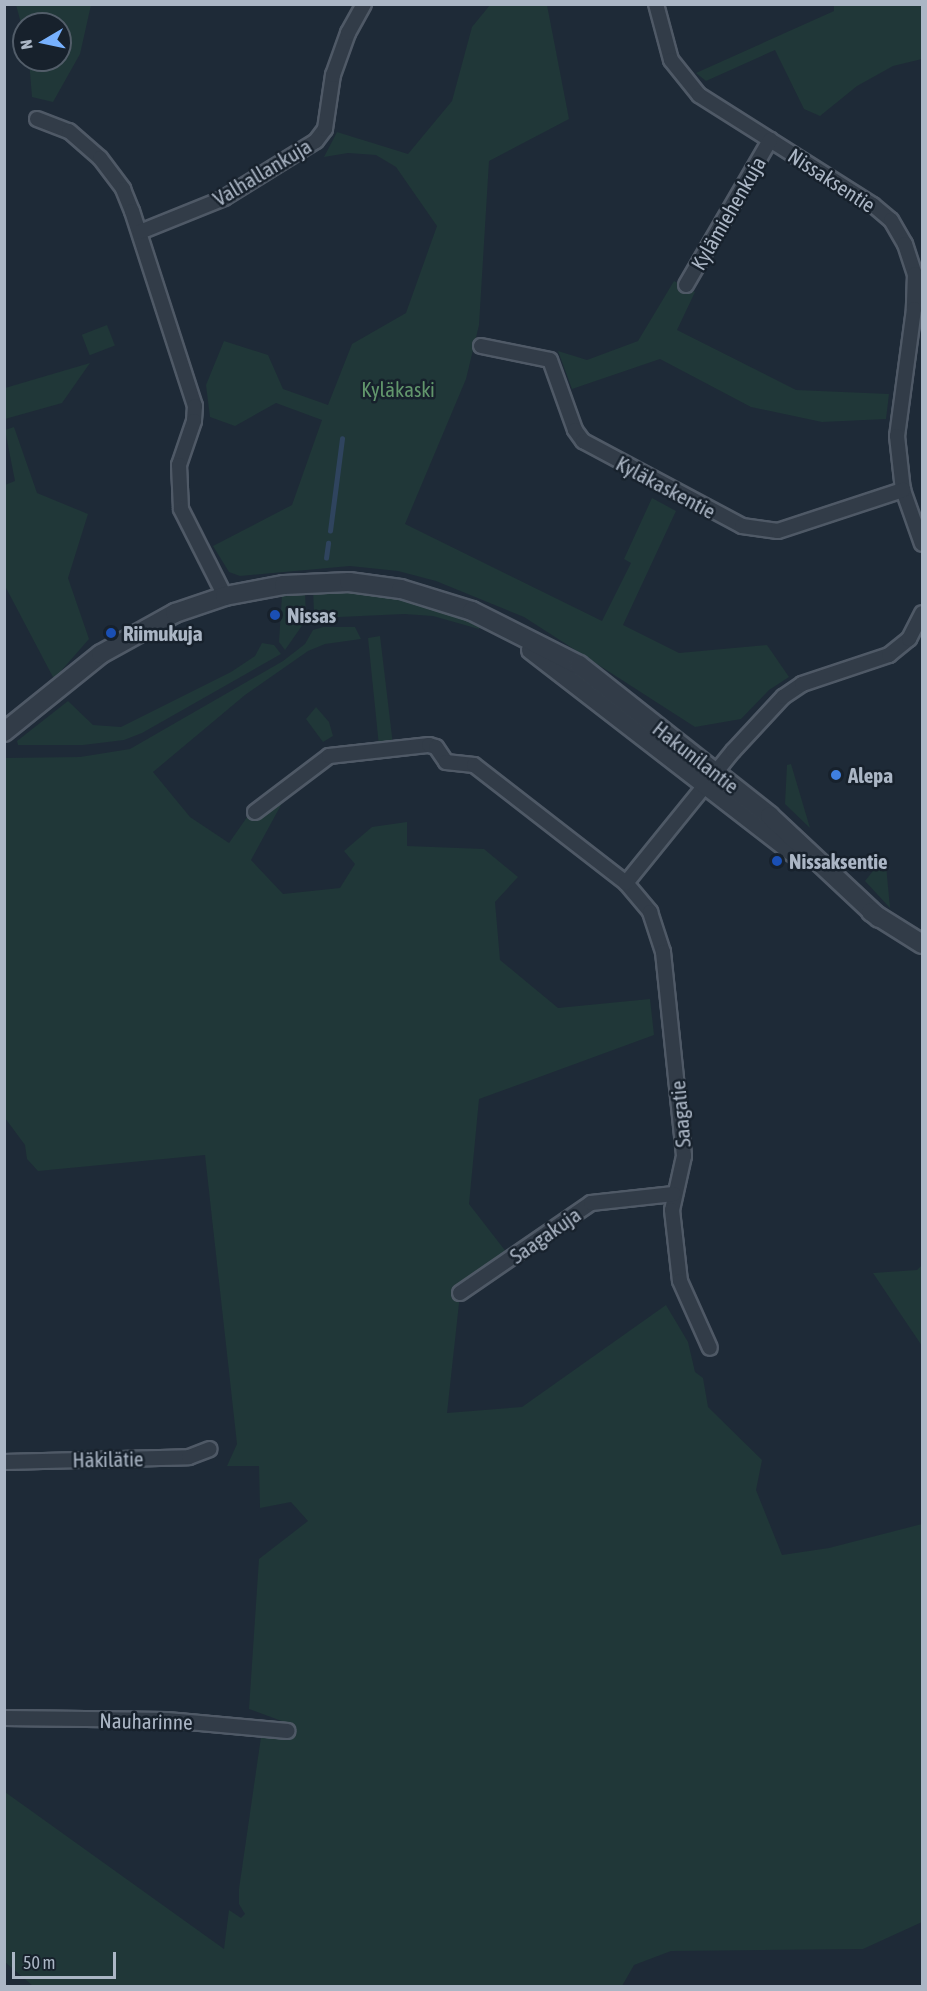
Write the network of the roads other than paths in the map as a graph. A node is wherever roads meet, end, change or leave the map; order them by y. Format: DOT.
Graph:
graph roads {
  1 [pos="364,4"];
  2 [pos="656,4"];
  3 [pos="37,118"];
  4 [pos="770,141"];
  5 [pos="140,232"];
  6 [pos="686,285"];
  7 [pos="482,346"];
  8 [pos="903,490"];
  9 [pos="922,544"];
  10 [pos="225,596"];
  11 [pos="922,613"];
  12 [pos="4,732"];
  13 [pos="710,779"];
  14 [pos="255,812"];
  15 [pos="626,883"];
  16 [pos="922,944"];
  17 [pos="674,1194"];
  18 [pos="460,1293"];
  19 [pos="710,1348"];
  20 [pos="210,1449"];
  21 [pos="4,1462"];
  22 [pos="4,1719"];
  23 [pos="287,1731"];
  1 -- 5 [label="street, Valhallankuja"];
  2 -- 4 [label="street, Nissaksentie"];
  3 -- 5 [label="street"];
  4 -- 6 [label="street, Kylämiehenkuja"];
  4 -- 8 [label="street, Nissaksentie"];
  5 -- 10 [label="street"];
  7 -- 8 [label="street, Kyläkaskentie"];
  8 -- 9 [label="street, Nissaksentie"];
  10 -- 12 [label="street, Hakunilantie"];
  10 -- 13 [label="street, Hakunilantie"];
  11 -- 13 [label="street"];
  13 -- 15 [label="street"];
  13 -- 16 [label="street, Hakunilantie"];
  14 -- 15 [label="street, Saagatie"];
  15 -- 17 [label="street, Saagatie"];
  17 -- 18 [label="street, Saagakuja"];
  17 -- 19 [label="street, Saagatie"];
  20 -- 21 [label="street, Häkilätie"];
  22 -- 23 [label="street, Nauharinne"];
}
